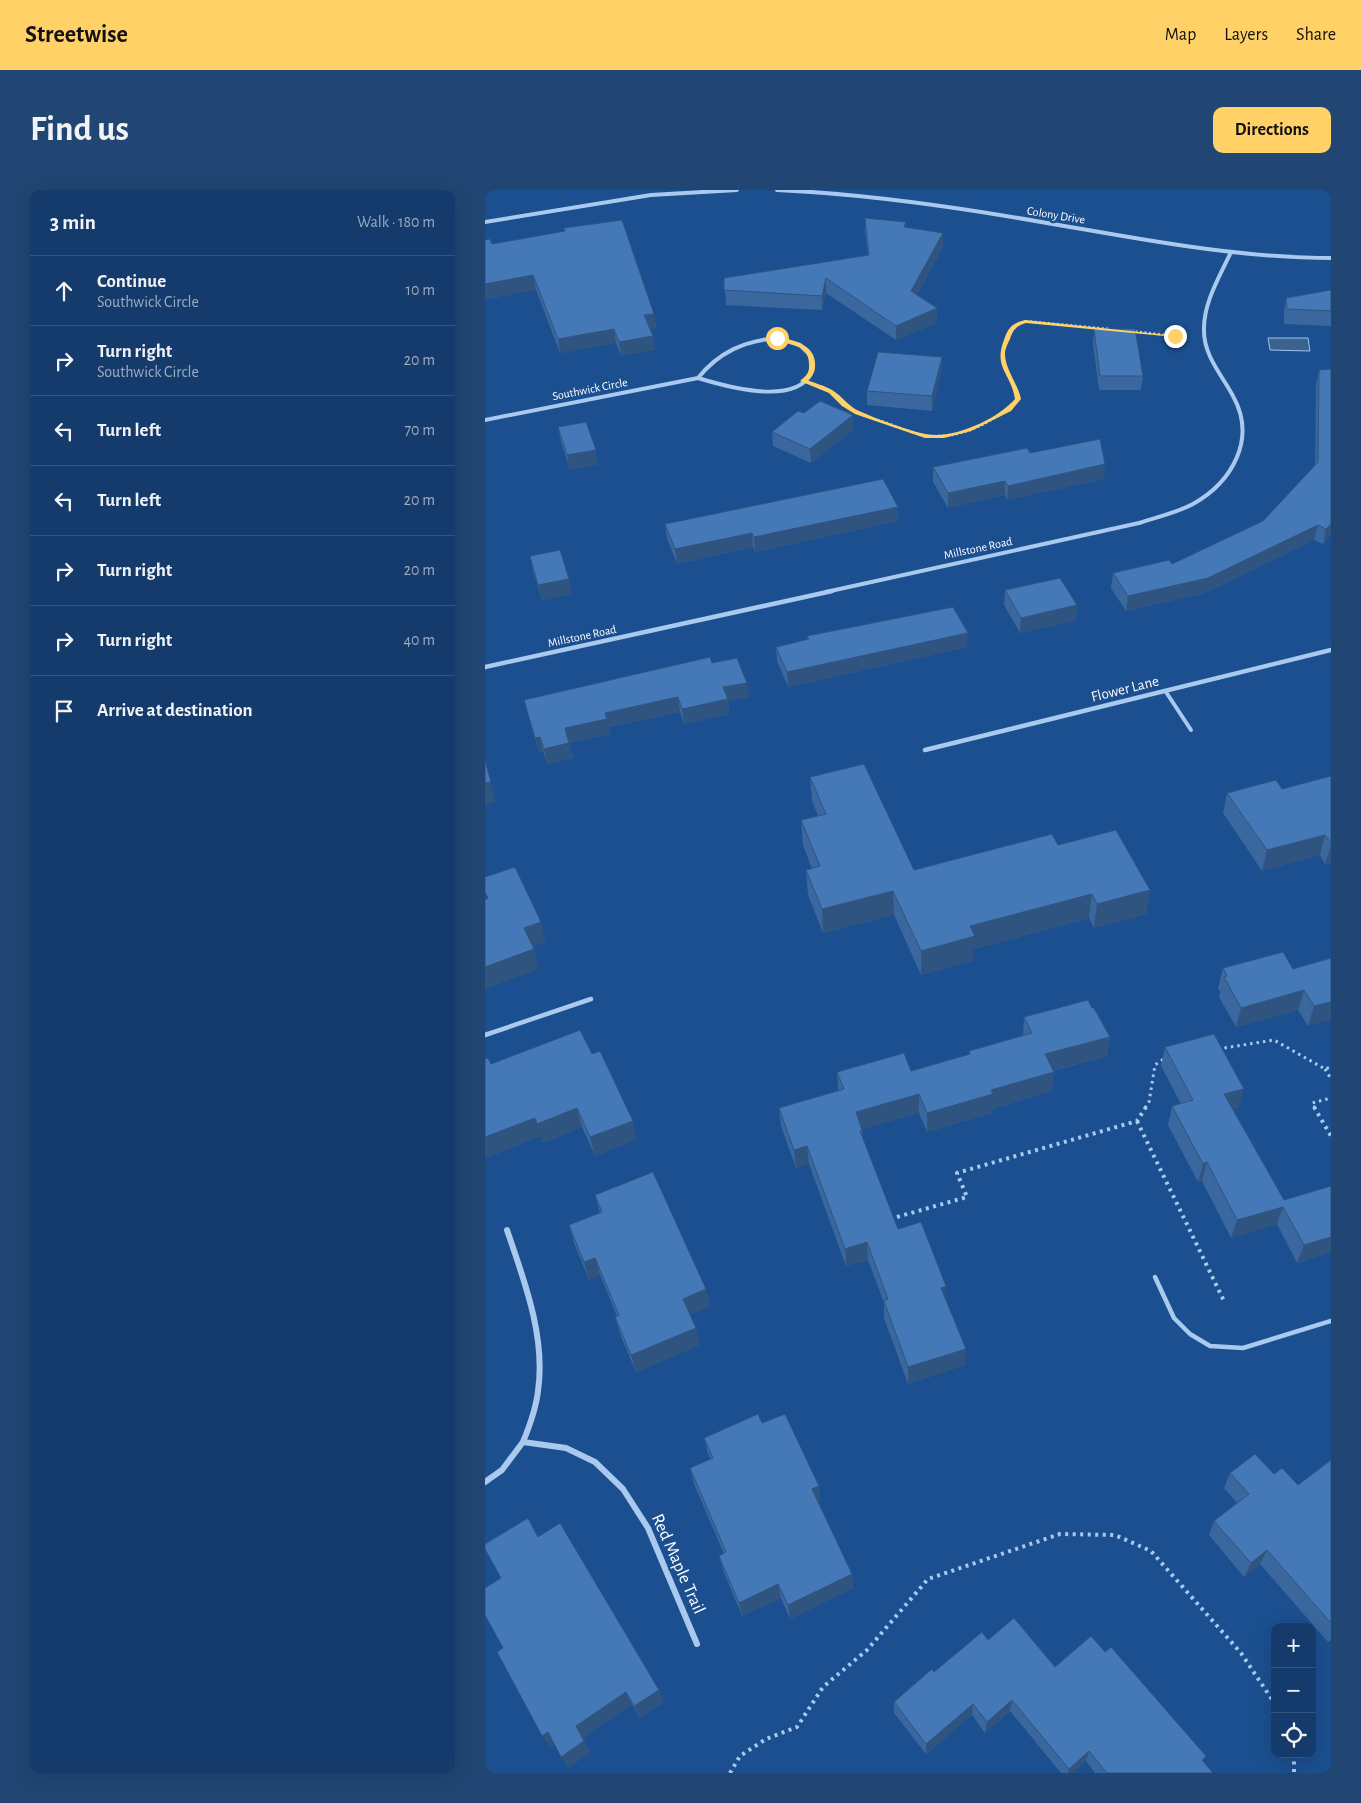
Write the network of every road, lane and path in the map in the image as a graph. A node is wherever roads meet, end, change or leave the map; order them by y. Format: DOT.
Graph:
graph roads {
  1 [pos="737,190"];
  2 [pos="777,190"];
  3 [pos="852,192"];
  4 [pos="485,222"];
  5 [pos="1231,252"];
  6 [pos="1331,258"];
  7 [pos="1119,330"];
  8 [pos="1129,331"];
  9 [pos="1175,336"];
  10 [pos="698,378"];
  11 [pos="803,381"];
  12 [pos="485,420"];
  13 [pos="1331,650"];
  14 [pos="485,668"];
  15 [pos="1166,692"];
  16 [pos="1191,730"];
  17 [pos="925,750"];
  18 [pos="591,999"];
  19 [pos="485,1035"];
  20 [pos="1215,1049"];
  21 [pos="1166,1057"];
  22 [pos="1331,1067"];
  23 [pos="1325,1069"];
  24 [pos="1331,1079"];
  25 [pos="1331,1098"];
  26 [pos="1137,1121"];
  27 [pos="1331,1136"];
  28 [pos="897,1217"];
  29 [pos="507,1230"];
  30 [pos="1155,1277"];
  31 [pos="1224,1301"];
  32 [pos="1331,1322"];
  33 [pos="523,1442"];
  34 [pos="485,1482"];
  35 [pos="697,1644"];
  36 [pos="1271,1698"];
  37 [pos="1294,1758"];
  38 [pos="730,1773"];
  39 [pos="1294,1773"];
  1 -- 4 [label="street"];
  2 -- 3 [label="street, Colony Drive"];
  3 -- 5 [label="street, Colony Drive"];
  5 -- 6 [label="street, Colony Drive"];
  5 -- 14 [label="street, Millstone Road"];
  7 -- 11 [label="path"];
  8 -- 9 [label="path"];
  10 -- 11 [label="street, Southwick Circle"];
  10 -- 11 [label="street"];
  10 -- 12 [label="street, Southwick Circle"];
  13 -- 15 [label="street, Flower Lane"];
  15 -- 16 [label="lane"];
  15 -- 17 [label="street, Flower Lane"];
  18 -- 19 [label="street"];
  20 -- 23 [label="path"];
  21 -- 26 [label="path"];
  22 -- 23 [label="path"];
  23 -- 24 [label="path"];
  25 -- 27 [label="path"];
  26 -- 28 [label="path"];
  26 -- 31 [label="path"];
  29 -- 33 [label="street"];
  30 -- 32 [label="lane"];
  33 -- 34 [label="street"];
  33 -- 35 [label="street, Red Maple Trail"];
  36 -- 38 [label="path"];
  37 -- 39 [label="path"];
}
